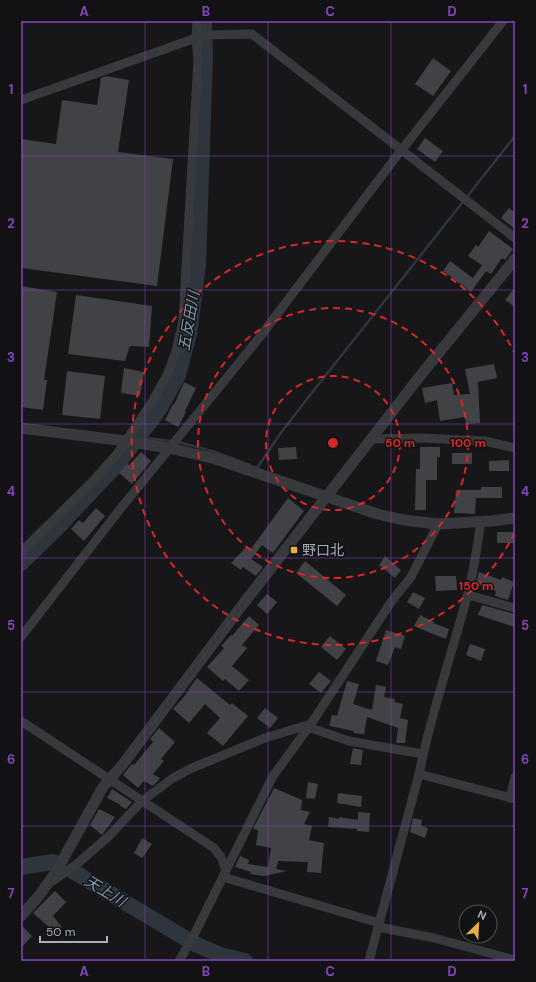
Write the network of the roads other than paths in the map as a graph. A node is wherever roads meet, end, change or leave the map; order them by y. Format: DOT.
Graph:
graph roads {
  1 [pos="197,21"];
  2 [pos="503,21"];
  3 [pos="196,38"];
  4 [pos="21,100"];
  5 [pos="401,150"];
  6 [pos="515,238"];
  7 [pos="515,259"];
  8 [pos="21,428"];
  9 [pos="371,439"];
  10 [pos="132,442"];
  11 [pos="172,444"];
  12 [pos="515,448"];
  13 [pos="327,497"];
  14 [pos="515,518"];
  15 [pos="481,521"];
  16 [pos="438,524"];
  17 [pos="21,552"];
  18 [pos="468,595"];
  19 [pos="515,608"];
  20 [pos="21,637"];
  21 [pos="21,721"];
  22 [pos="309,725"];
  23 [pos="423,754"];
  24 [pos="419,774"];
  25 [pos="515,777"];
  26 [pos="109,779"];
  27 [pos="512,798"];
  28 [pos="142,801"];
  29 [pos="225,874"];
  30 [pos="48,884"];
  31 [pos="21,916"];
  32 [pos="378,925"];
  33 [pos="515,960"];
  34 [pos="179,961"];
  35 [pos="369,961"];
  1 -- 3 [label="street"];
  2 -- 5 [label="street"];
  3 -- 4 [label="street"];
  3 -- 5 [label="street"];
  3 -- 10 [label="street"];
  5 -- 6 [label="street"];
  5 -- 11 [label="street"];
  7 -- 9 [label="street"];
  8 -- 10 [label="street"];
  9 -- 12 [label="street"];
  9 -- 13 [label="street"];
  10 -- 11 [label="street"];
  10 -- 17 [label="street"];
  11 -- 13 [label="street"];
  11 -- 20 [label="street"];
  13 -- 16 [label="street"];
  13 -- 26 [label="street"];
  14 -- 15 [label="street"];
  15 -- 16 [label="street"];
  15 -- 18 [label="street"];
  16 -- 22 [label="street"];
  18 -- 19 [label="street"];
  18 -- 23 [label="street"];
  21 -- 26 [label="street"];
  22 -- 23 [label="street"];
  22 -- 28 [label="street"];
  22 -- 29 [label="street"];
  23 -- 24 [label="street"];
  24 -- 27 [label="street"];
  24 -- 32 [label="street"];
  25 -- 27 [label="street"];
  26 -- 28 [label="street"];
  26 -- 30 [label="street"];
  28 -- 29 [label="street"];
  28 -- 30 [label="street"];
  29 -- 32 [label="street"];
  29 -- 34 [label="street"];
  30 -- 31 [label="street"];
  32 -- 33 [label="street"];
  32 -- 35 [label="street"];
}
